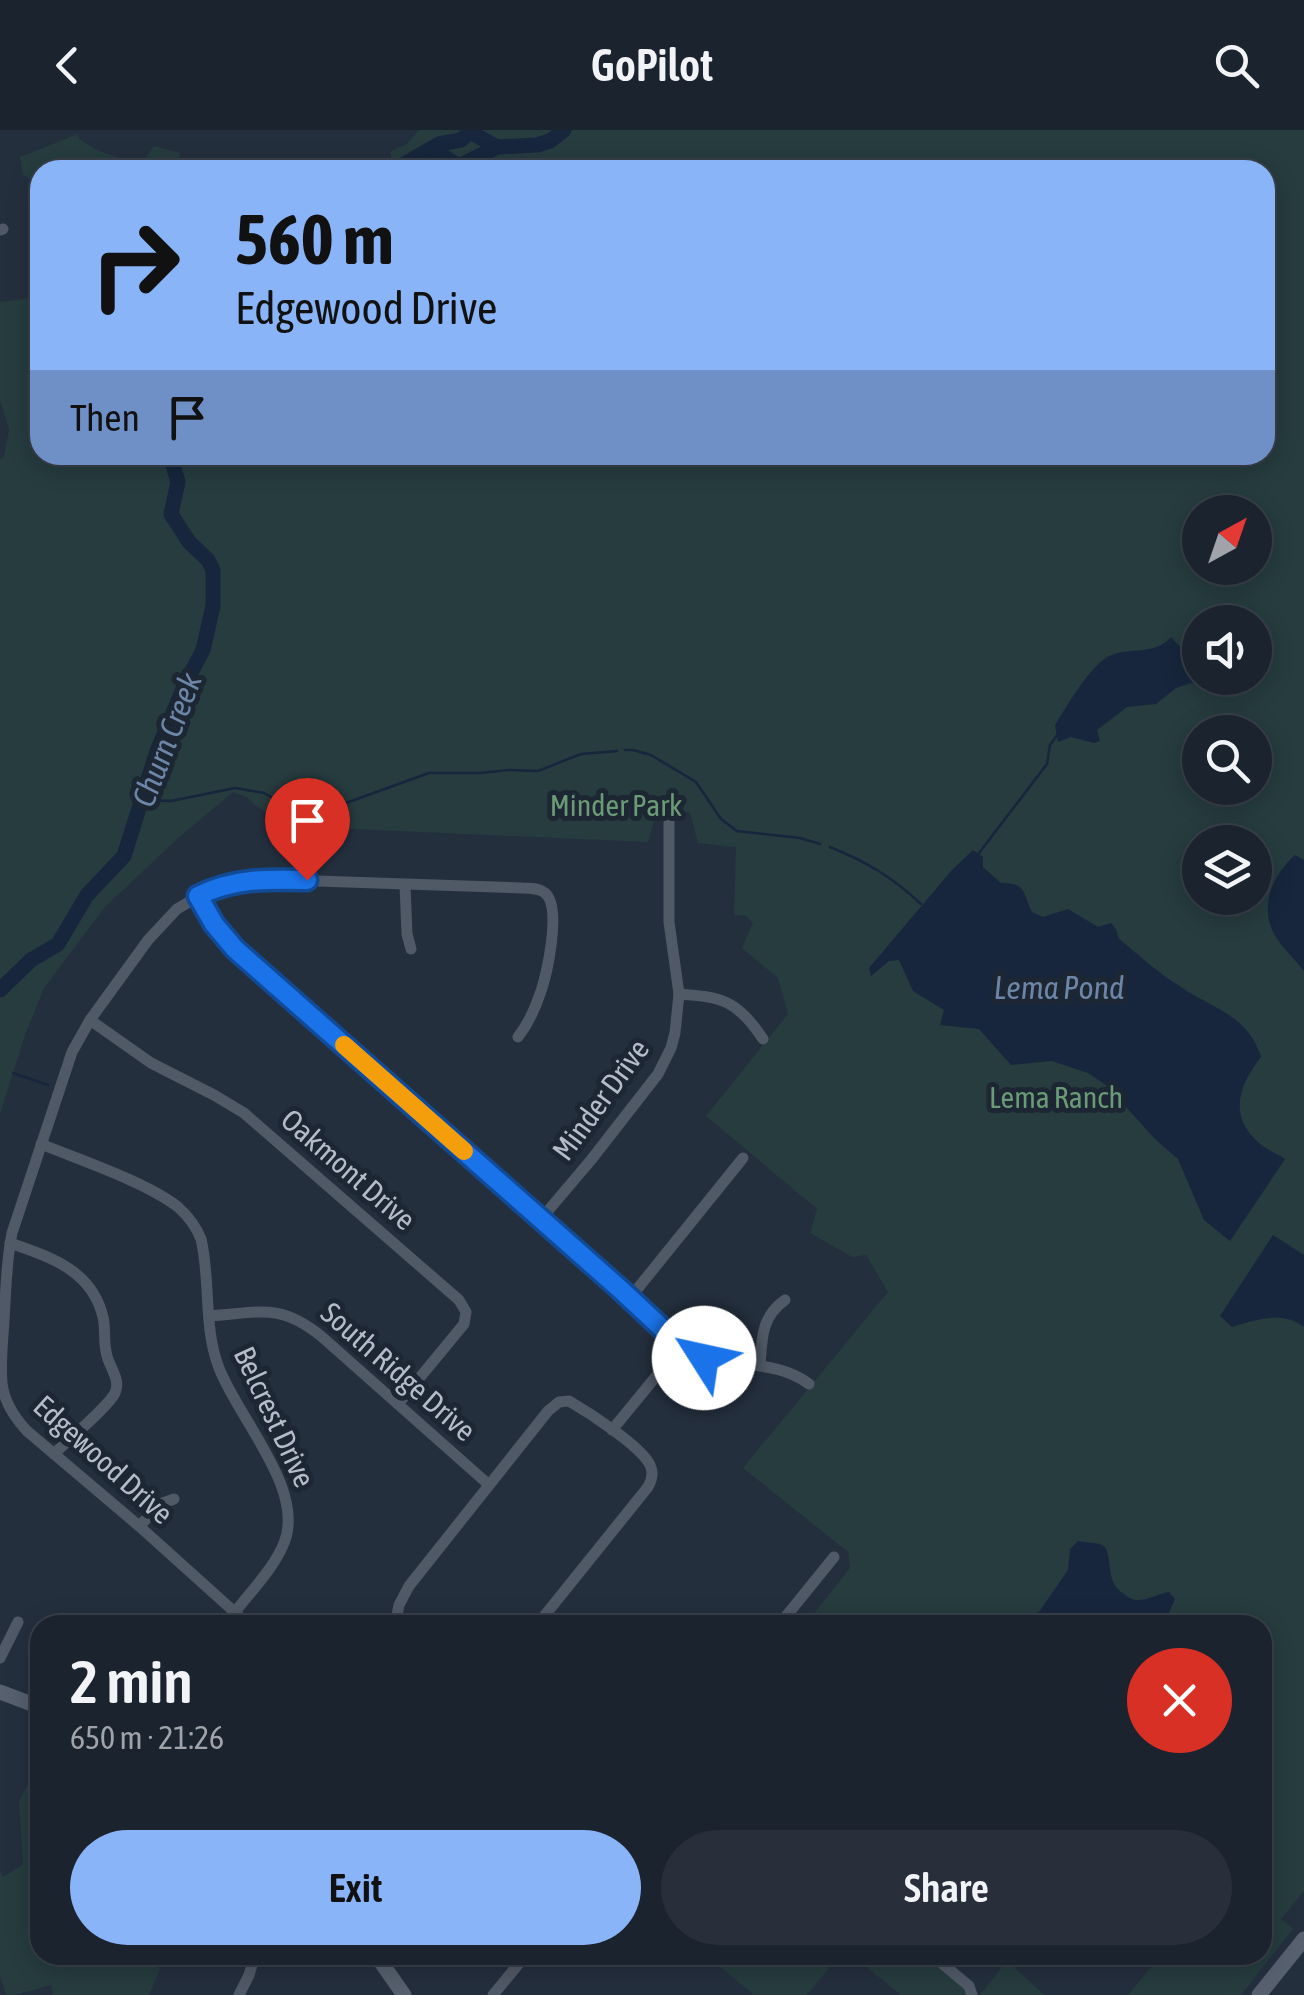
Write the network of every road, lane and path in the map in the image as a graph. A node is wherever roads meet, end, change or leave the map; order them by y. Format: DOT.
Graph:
graph roads {
  1 [pos="669,822"];
  2 [pos="405,885"];
  3 [pos="198,896"];
  4 [pos="411,949"];
  5 [pos="679,994"];
  6 [pos="90,1020"];
  7 [pos="518,1037"];
  8 [pos="762,1039"];
  9 [pos="41,1144"];
  10 [pos="744,1158"];
  11 [pos="541,1219"];
  12 [pos="10,1242"];
  13 [pos="630,1298"];
  14 [pos="785,1300"];
  15 [pos="210,1316"];
  16 [pos="681,1346"];
  17 [pos="760,1366"];
  18 [pos="809,1384"];
  19 [pos="398,1404"];
  20 [pos="612,1430"];
  21 [pos="54,1454"];
  22 [pos="488,1484"];
  23 [pos="174,1499"];
  24 [pos="140,1526"];
  25 [pos="834,1557"];
  26 [pos="235,1612"];
  27 [pos="238,1615"];
  28 [pos="397,1615"];
  29 [pos="548,1615"];
  30 [pos="787,1615"];
  31 [pos="18,1622"];
  32 [pos="0,1658"];
  33 [pos="0,1692"];
  34 [pos="30,1703"];
  35 [pos="1304,1939"];
  36 [pos="252,1965"];
  37 [pos="383,1965"];
  38 [pos="518,1965"];
  39 [pos="944,1965"];
  40 [pos="239,1995"];
  41 [pos="404,1995"];
  42 [pos="493,1995"];
  43 [pos="972,1995"];
  44 [pos="1260,1995"];
  1 -- 5 [label="street, Minder Drive"];
  2 -- 3 [label="street, Edgewood Drive"];
  2 -- 4 [label="street"];
  2 -- 7 [label="street, Edgewood Drive"];
  3 -- 6 [label="street, Edgewood Drive"];
  3 -- 11 [label="street"];
  5 -- 8 [label="street"];
  5 -- 11 [label="street, Minder Drive"];
  6 -- 9 [label="street, Edgewood Drive"];
  6 -- 19 [label="street, Oakmont Drive"];
  9 -- 12 [label="street, Edgewood Drive"];
  9 -- 15 [label="street, Belcrest Drive"];
  10 -- 13 [label="street"];
  11 -- 13 [label="street"];
  12 -- 21 [label="street, Edgewood Drive"];
  12 -- 21 [label="street"];
  13 -- 16 [label="street"];
  14 -- 17 [label="street"];
  15 -- 19 [label="street, South Ridge Drive"];
  15 -- 26 [label="street, Belcrest Drive"];
  16 -- 17 [label="street"];
  16 -- 20 [label="street"];
  17 -- 18 [label="street"];
  19 -- 22 [label="street, South Ridge Drive"];
  20 -- 22 [label="street"];
  20 -- 29 [label="street"];
  21 -- 24 [label="street, Edgewood Drive"];
  22 -- 28 [label="street"];
  23 -- 24 [label="street"];
  24 -- 26 [label="street, Edgewood Drive"];
  25 -- 30 [label="street"];
  26 -- 27 [label="street, Edgewood Drive"];
  31 -- 32 [label="street"];
  33 -- 34 [label="main road"];
  35 -- 44 [label="main road"];
  36 -- 40 [label="street"];
  37 -- 41 [label="main road"];
  38 -- 42 [label="street"];
  39 -- 43 [label="street"];
}
